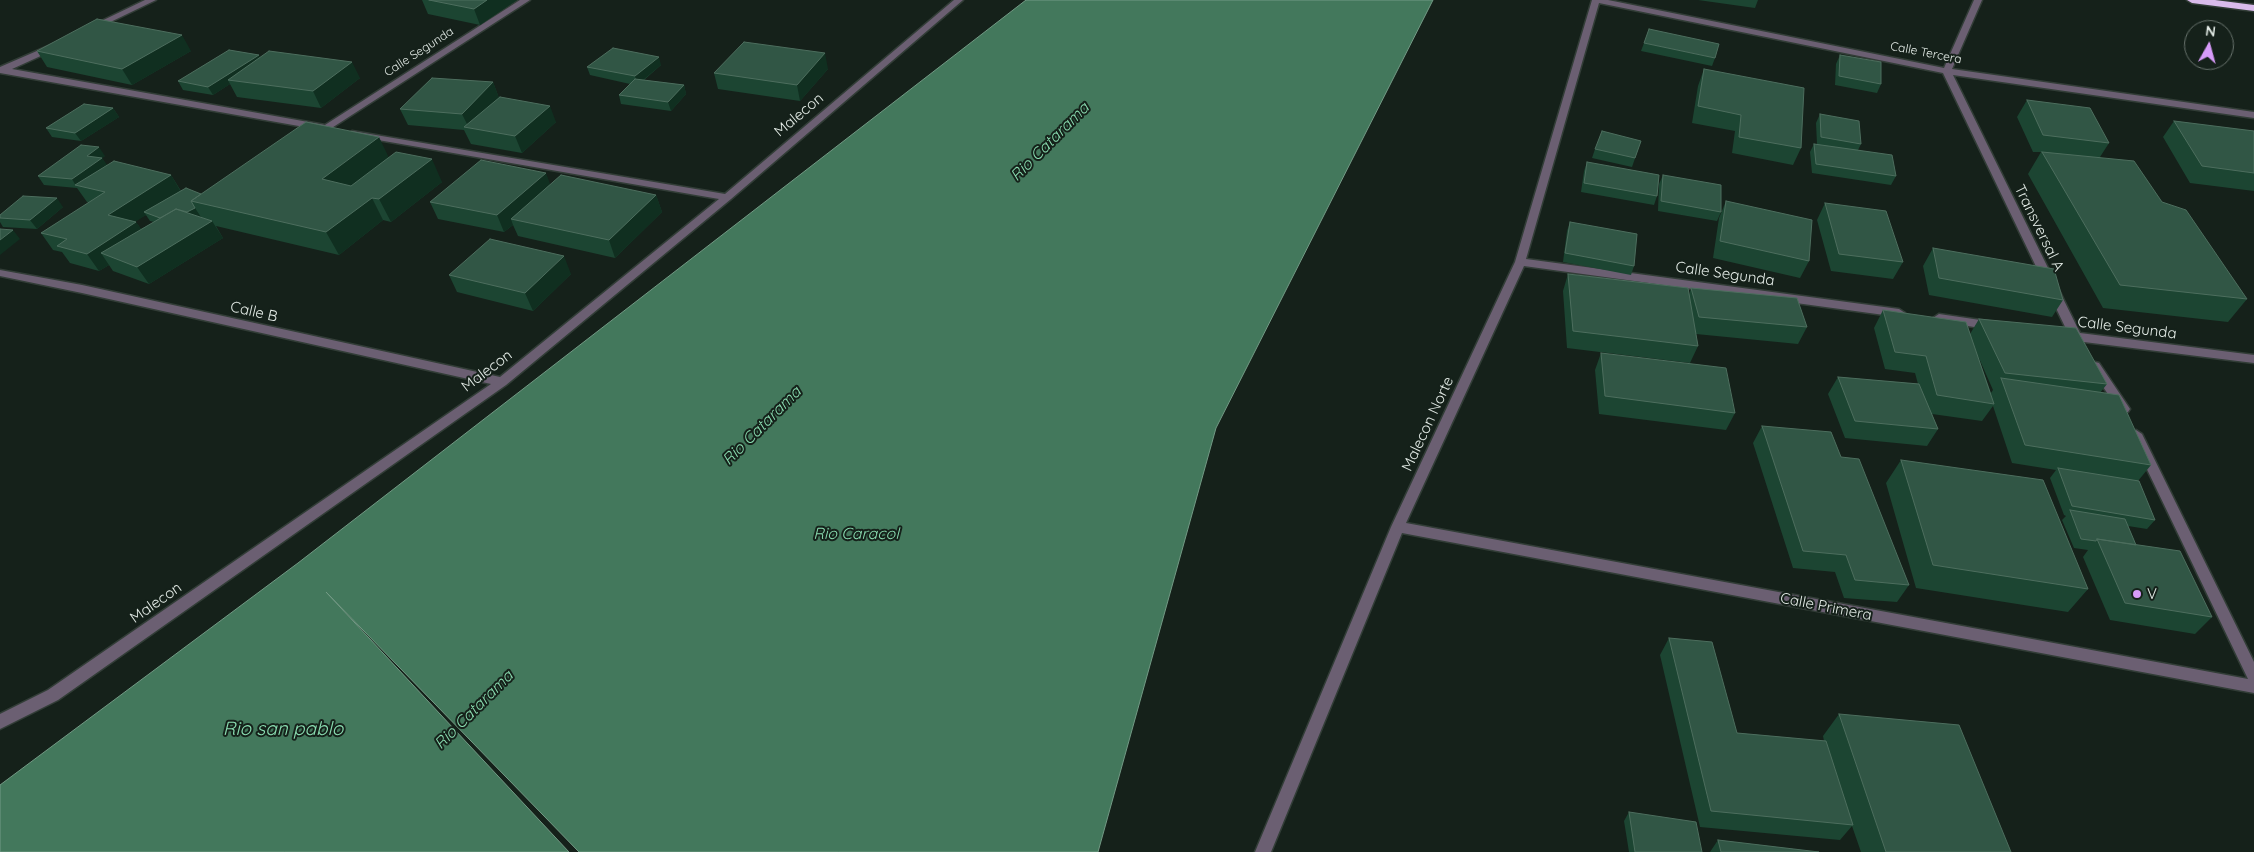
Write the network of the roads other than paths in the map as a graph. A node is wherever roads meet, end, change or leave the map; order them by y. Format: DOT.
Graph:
graph roads {
  1 [pos="152,0"];
  2 [pos="526,0"];
  3 [pos="959,0"];
  4 [pos="1596,0"];
  5 [pos="1978,0"];
  6 [pos="2192,0"];
  7 [pos="2254,8"];
  8 [pos="82,33"];
  9 [pos="65,41"];
  10 [pos="2,70"];
  11 [pos="1947,71"];
  12 [pos="2254,115"];
  13 [pos="327,128"];
  14 [pos="728,197"];
  15 [pos="1520,262"];
  16 [pos="0,273"];
  17 [pos="1906,314"];
  18 [pos="1926,316"];
  19 [pos="2006,327"];
  20 [pos="2055,334"];
  21 [pos="2075,337"];
  22 [pos="2254,358"];
  23 [pos="502,382"];
  24 [pos="1398,527"];
  25 [pos="2254,677"];
  26 [pos="2254,687"];
  27 [pos="0,722"];
  28 [pos="1263,852"];
  1 -- 8 [label="street"];
  2 -- 13 [label="street, Calle Segunda"];
  3 -- 14 [label="street, Malecon"];
  4 -- 11 [label="street, Calle Tercera"];
  4 -- 15 [label="street, Malecon Norte"];
  5 -- 11 [label="street"];
  6 -- 7 [label="highway"];
  9 -- 10 [label="street"];
  10 -- 13 [label="street"];
  11 -- 12 [label="street, Calle Tercera"];
  11 -- 21 [label="street, Transversal A"];
  13 -- 14 [label="street"];
  14 -- 23 [label="street, Malecon"];
  15 -- 17 [label="street, Calle Segunda"];
  15 -- 24 [label="street, Malecon Norte"];
  16 -- 23 [label="street, Calle B"];
  18 -- 19 [label="street"];
  20 -- 21 [label="street, Calle Segunda"];
  21 -- 22 [label="street, Calle Segunda"];
  21 -- 25 [label="street, Transversal A"];
  23 -- 27 [label="street, Malecon"];
  24 -- 26 [label="street, Calle Primera"];
  24 -- 28 [label="street, Malecon Norte"];
}
